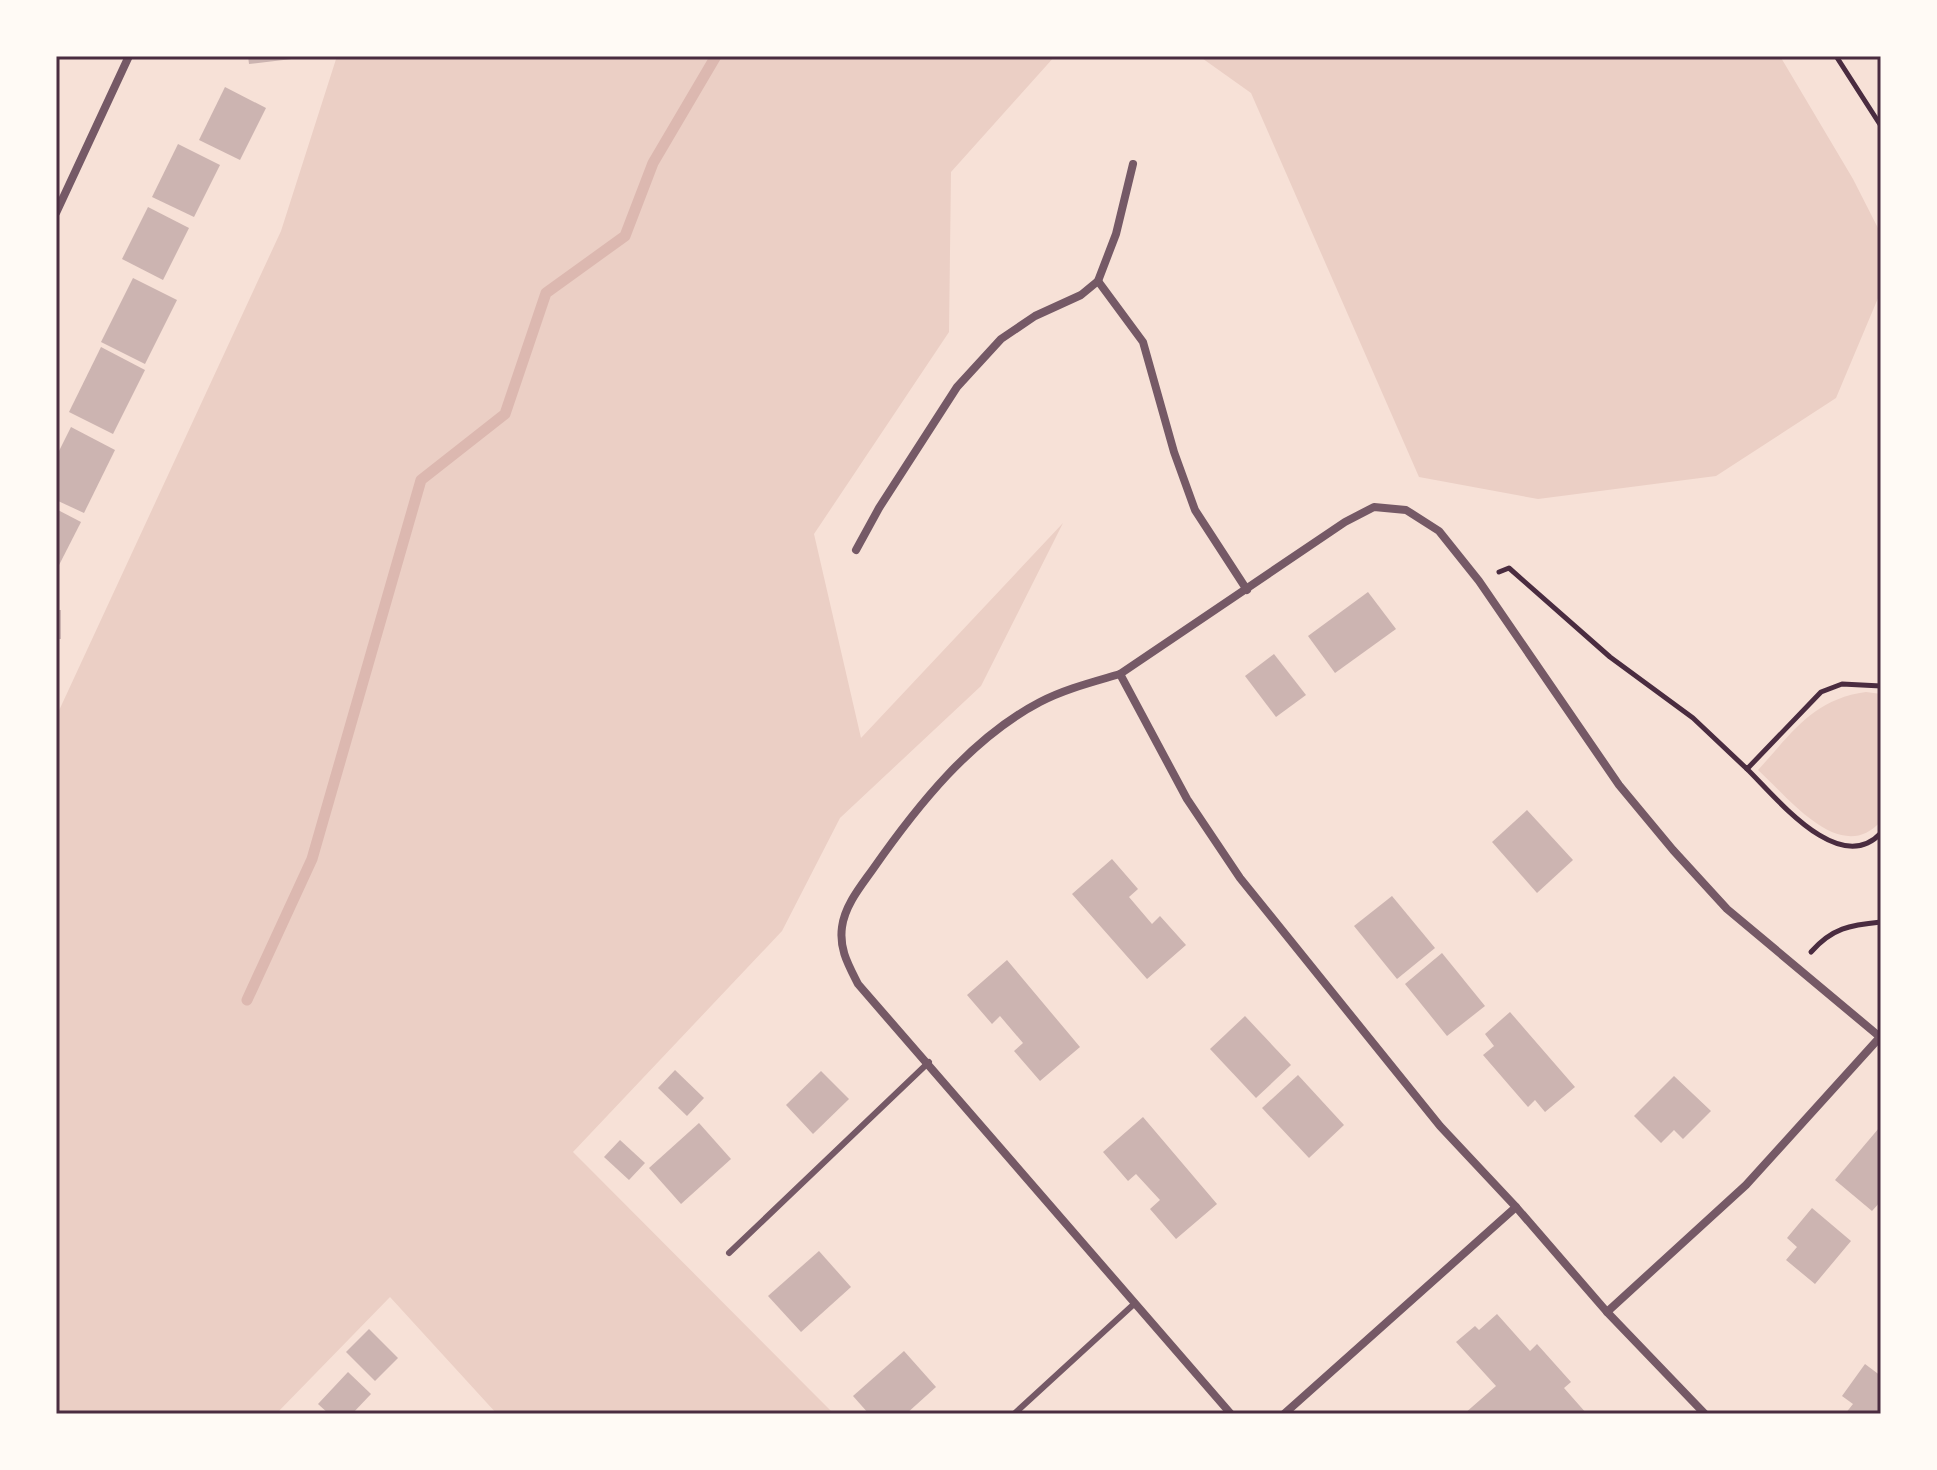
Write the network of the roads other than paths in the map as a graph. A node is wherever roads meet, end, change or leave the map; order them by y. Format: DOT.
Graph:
graph roads {
  1 [pos="129,56"];
  2 [pos="1133,164"];
  3 [pos="56,213"];
  4 [pos="1098,281"];
  5 [pos="856,550"];
  6 [pos="1247,590"];
  7 [pos="1120,674"];
  8 [pos="1881,1037"];
  9 [pos="929,1062"];
  10 [pos="1516,1207"];
  11 [pos="729,1253"];
  12 [pos="1134,1304"];
  13 [pos="1607,1312"];
  14 [pos="1014,1414"];
  15 [pos="1231,1414"];
  16 [pos="1284,1414"];
  17 [pos="1705,1414"];
  1 -- 3 [label="street"];
  2 -- 4 [label="street"];
  4 -- 5 [label="street"];
  4 -- 6 [label="street"];
  6 -- 7 [label="street"];
  6 -- 8 [label="street"];
  7 -- 9 [label="street"];
  7 -- 10 [label="street"];
  8 -- 13 [label="street"];
  9 -- 11 [label="lane"];
  9 -- 12 [label="street"];
  10 -- 13 [label="street"];
  10 -- 16 [label="street"];
  12 -- 14 [label="lane"];
  12 -- 15 [label="street"];
  13 -- 17 [label="street"];
}
